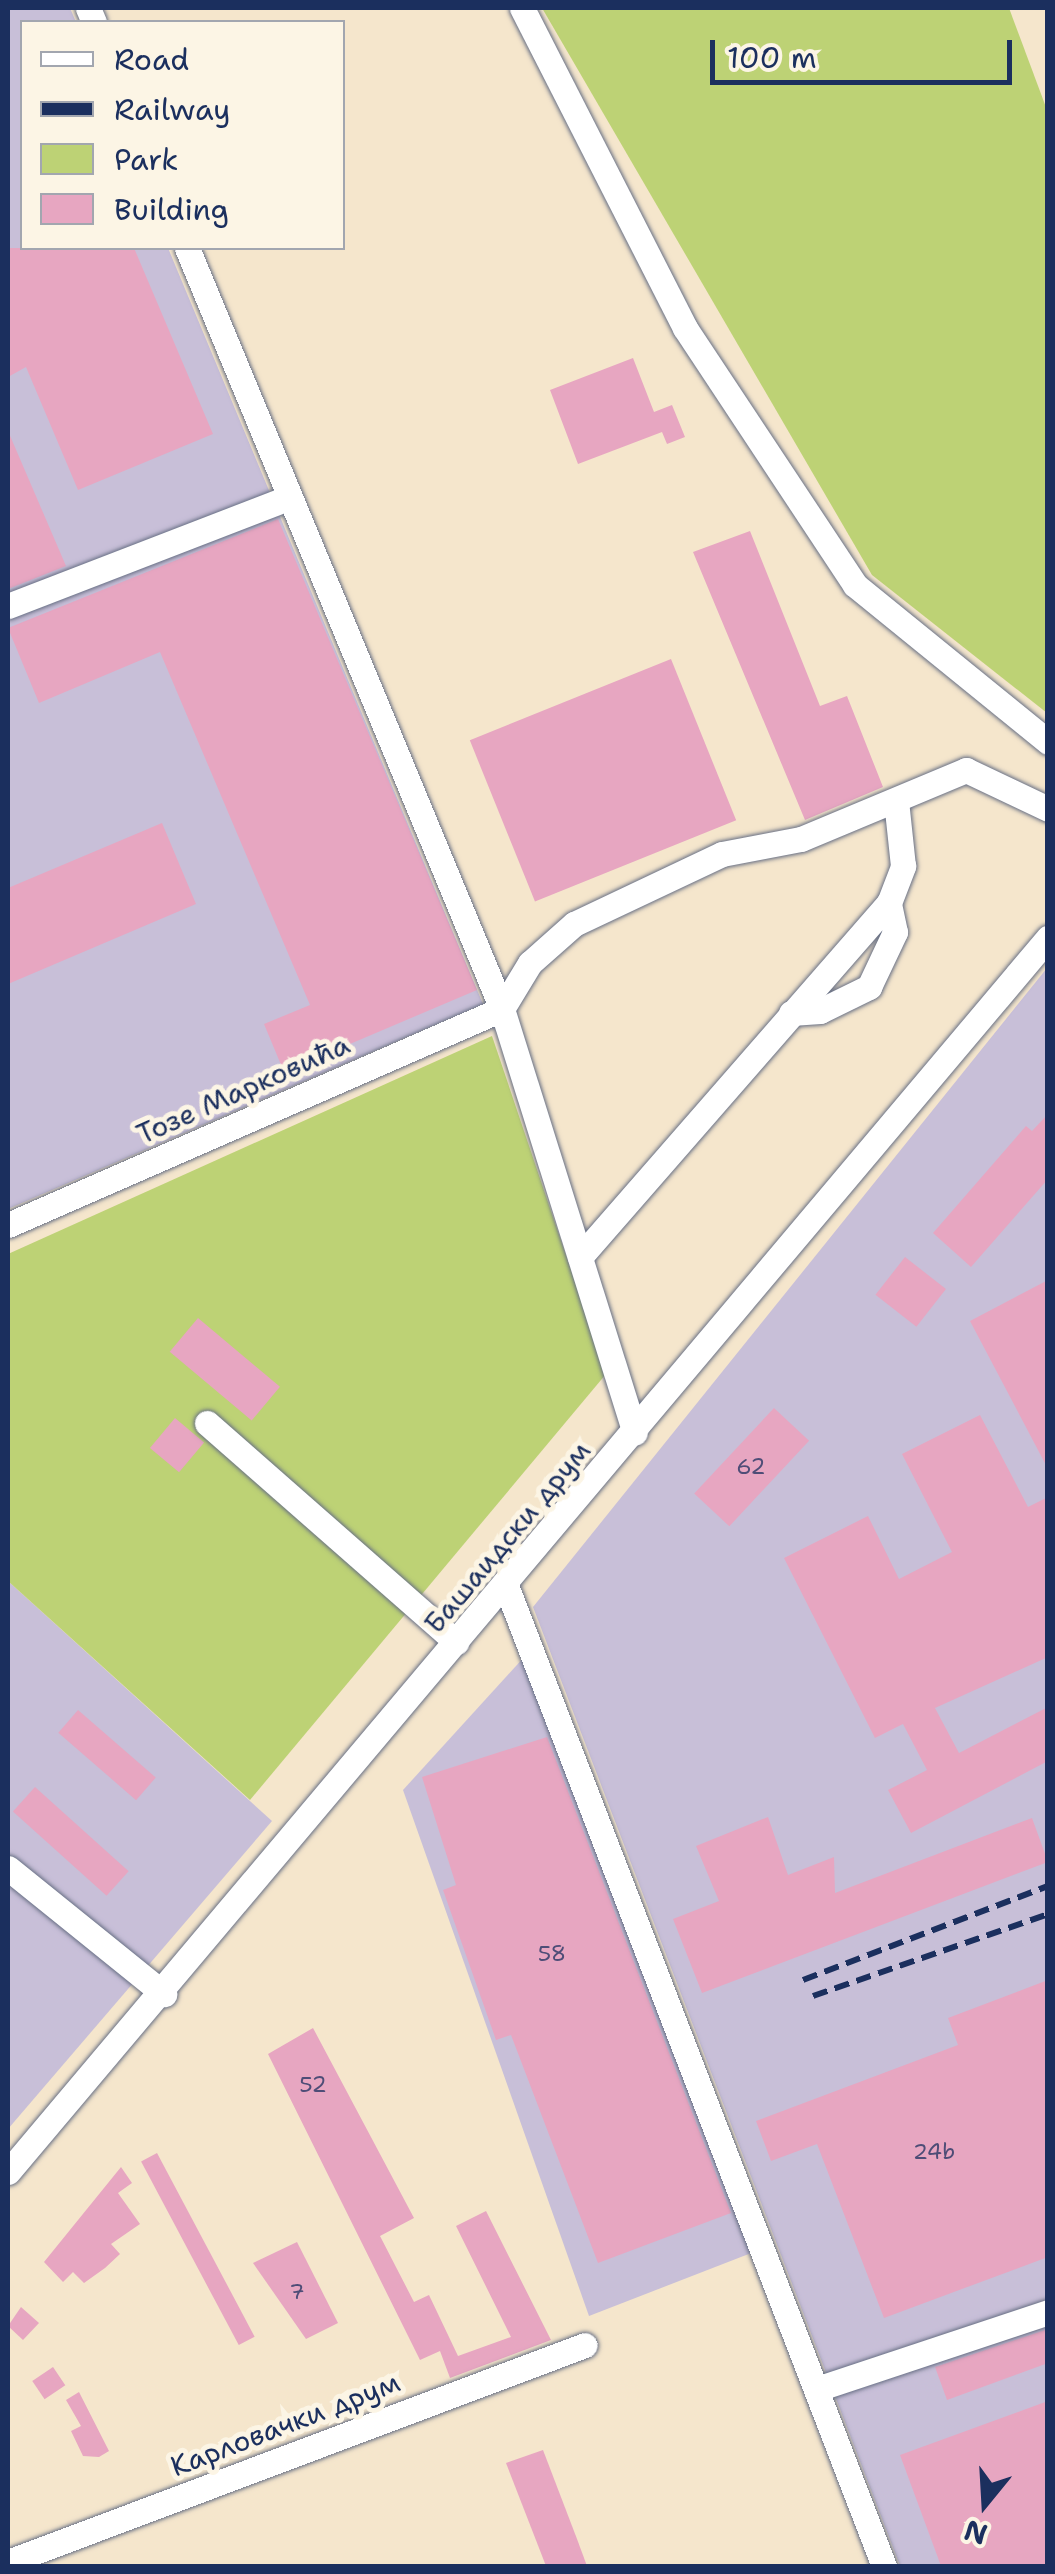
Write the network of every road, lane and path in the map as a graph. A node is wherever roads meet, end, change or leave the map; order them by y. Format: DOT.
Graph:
graph roads {
  1 [pos="522,8"];
  2 [pos="188,250"];
  3 [pos="290,496"];
  4 [pos="8,606"];
  5 [pos="1048,742"];
  6 [pos="896,800"];
  7 [pos="1048,809"];
  8 [pos="889,903"];
  9 [pos="1048,938"];
  10 [pos="502,1009"];
  11 [pos="791,1012"];
  12 [pos="8,1225"];
  13 [pos="580,1257"];
  14 [pos="207,1423"];
  15 [pos="635,1433"];
  16 [pos="505,1583"];
  17 [pos="456,1642"];
  18 [pos="8,1868"];
  19 [pos="164,1994"];
  20 [pos="8,2172"];
  21 [pos="1048,2312"];
  22 [pos="585,2345"];
  23 [pos="817,2389"];
  24 [pos="8,2562"];
  25 [pos="884,2566"];
  1 -- 5 [label="street"];
  2 -- 3 [label="street"];
  3 -- 4 [label="street"];
  3 -- 10 [label="street"];
  6 -- 7 [label="street"];
  6 -- 8 [label="street"];
  6 -- 10 [label="street"];
  8 -- 11 [label="street"];
  8 -- 11 [label="street"];
  9 -- 15 [label="street, Башаидски друм"];
  10 -- 12 [label="street, Тозе Марковића"];
  10 -- 13 [label="street"];
  11 -- 13 [label="street"];
  13 -- 15 [label="street"];
  14 -- 17 [label="street"];
  15 -- 16 [label="street, Башаидски друм"];
  16 -- 17 [label="street, Башаидски друм"];
  16 -- 23 [label="street"];
  17 -- 19 [label="street, Башаидски друм"];
  18 -- 19 [label="street"];
  19 -- 20 [label="street, Башаидски друм"];
  21 -- 23 [label="street"];
  22 -- 24 [label="street, Карловачки друм"];
  23 -- 25 [label="street"];
}
